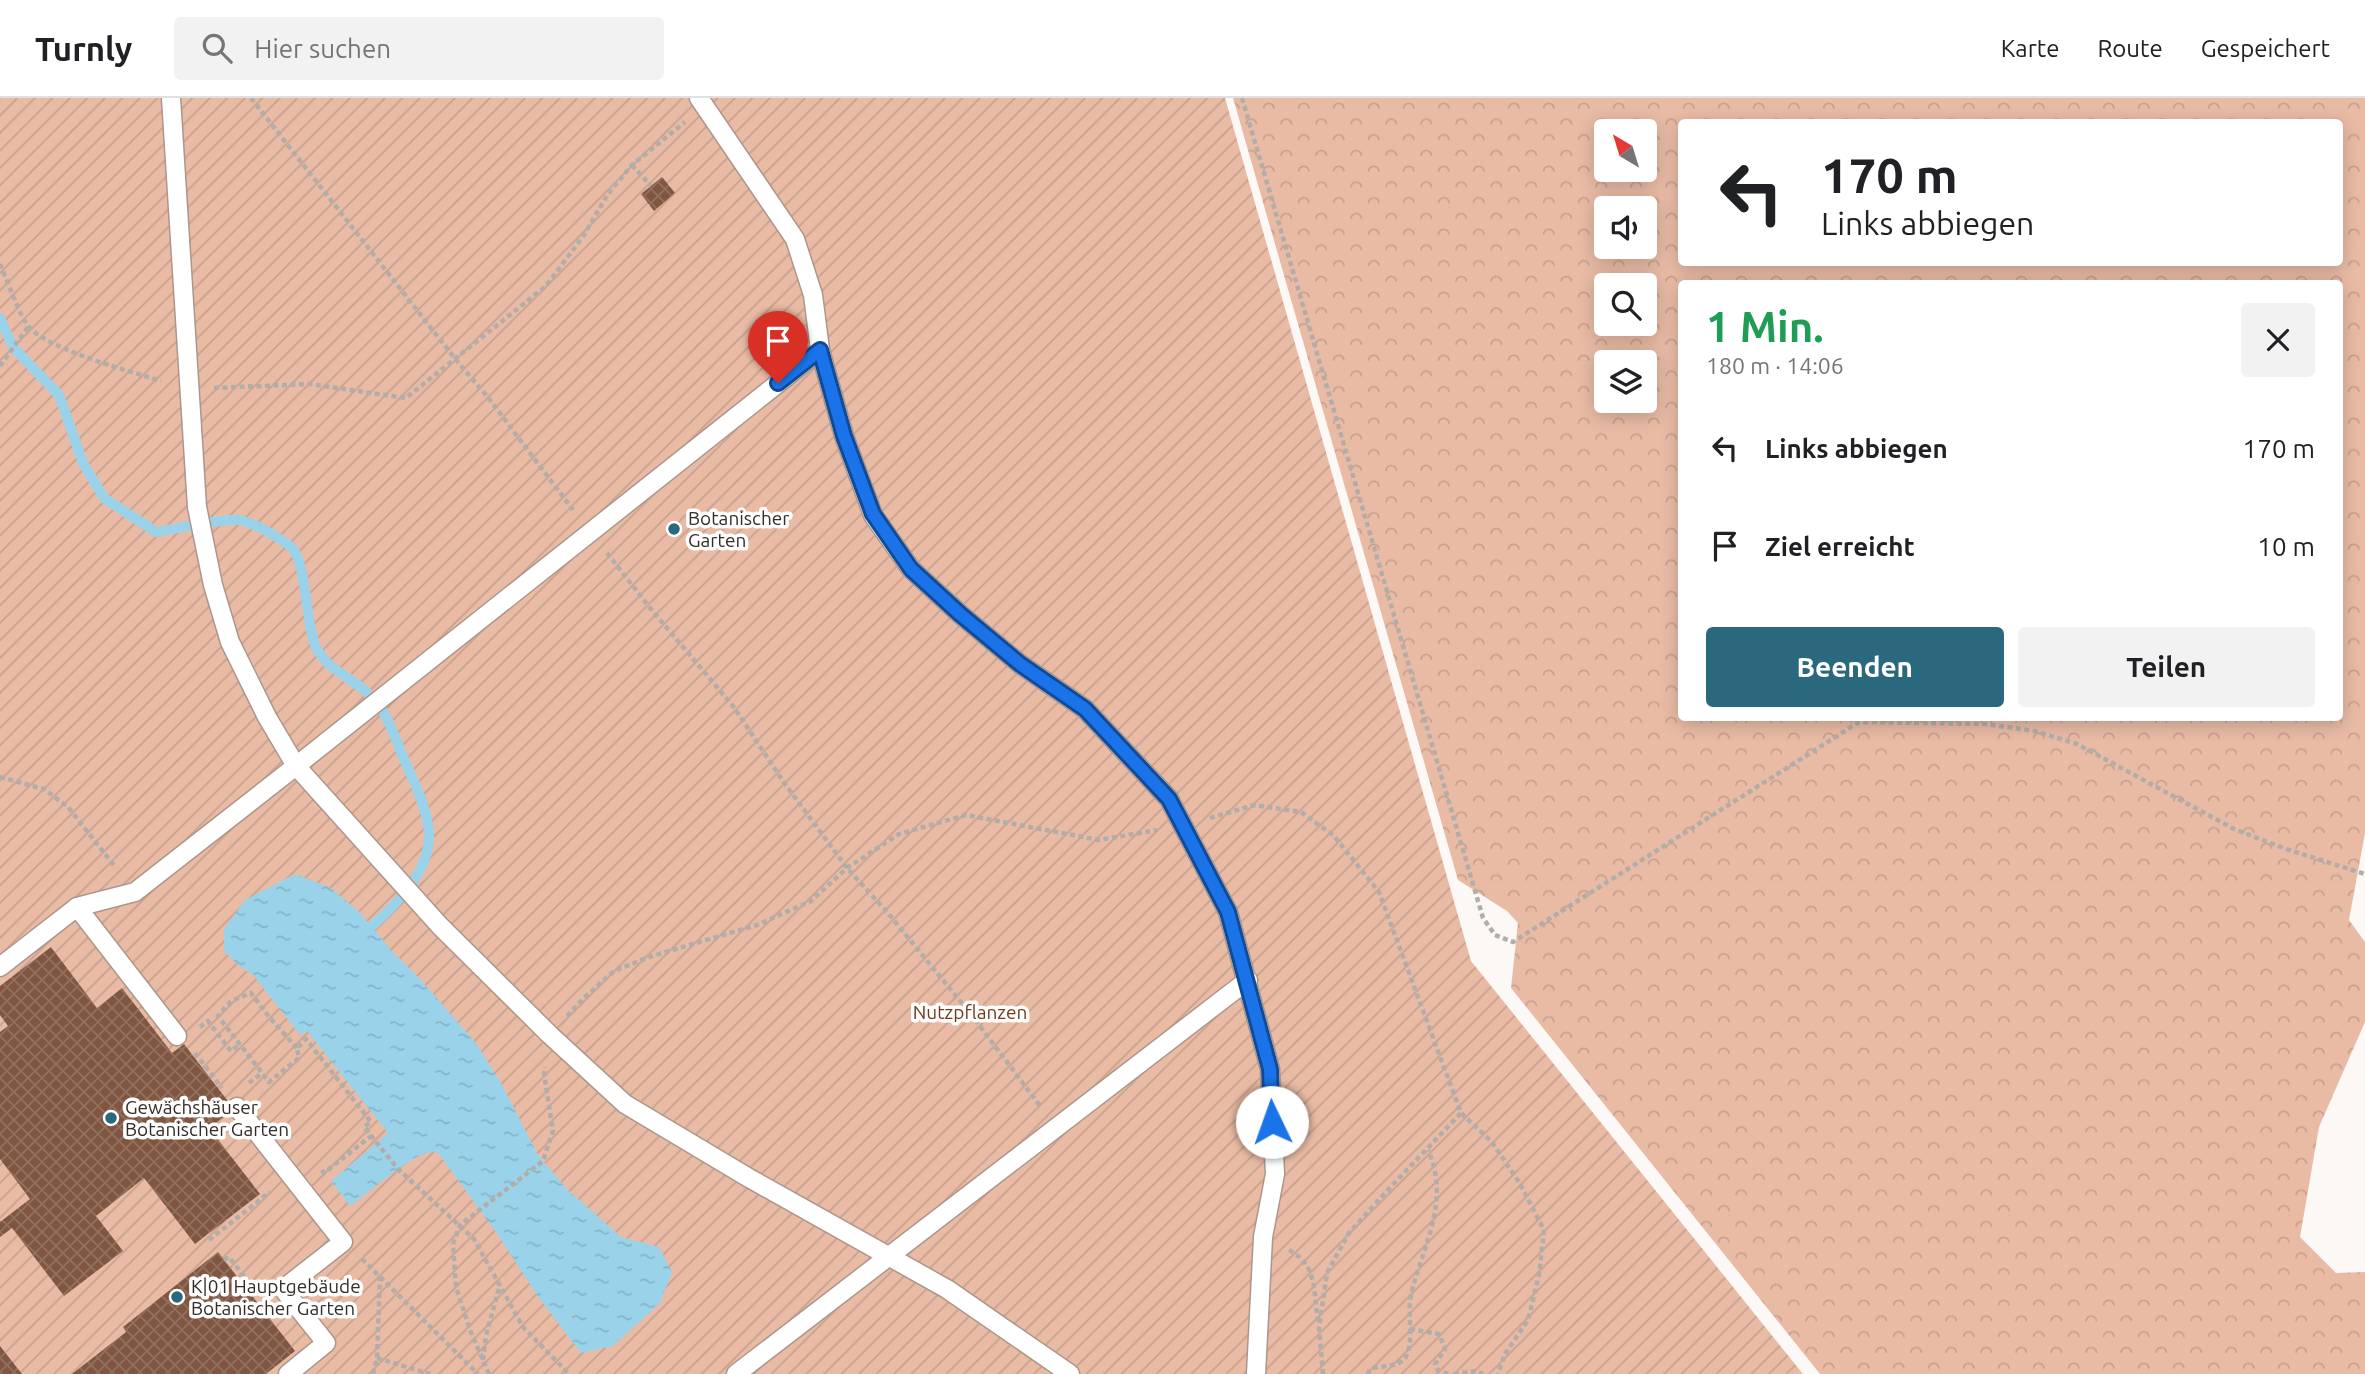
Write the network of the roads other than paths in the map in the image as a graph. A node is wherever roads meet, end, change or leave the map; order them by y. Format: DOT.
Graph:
graph roads {
  1 [pos="171,98"];
  2 [pos="701,102"];
  3 [pos="820,350"];
  4 [pos="296,766"];
  5 [pos="77,907"];
  6 [pos="0,967"];
  7 [pos="1248,980"];
  8 [pos="177,1036"];
  9 [pos="237,1107"];
  10 [pos="887,1257"];
  11 [pos="288,1374"];
  12 [pos="736,1374"];
  13 [pos="1070,1374"];
  14 [pos="1256,1374"];
  1 -- 4 [label="lane"];
  2 -- 3 [label="lane"];
  3 -- 4 [label="lane"];
  3 -- 7 [label="lane"];
  4 -- 5 [label="lane"];
  4 -- 10 [label="lane"];
  5 -- 6 [label="lane"];
  5 -- 8 [label="lane"];
  7 -- 10 [label="lane"];
  7 -- 14 [label="lane"];
  9 -- 11 [label="lane"];
  10 -- 12 [label="lane"];
  10 -- 13 [label="lane"];
}
